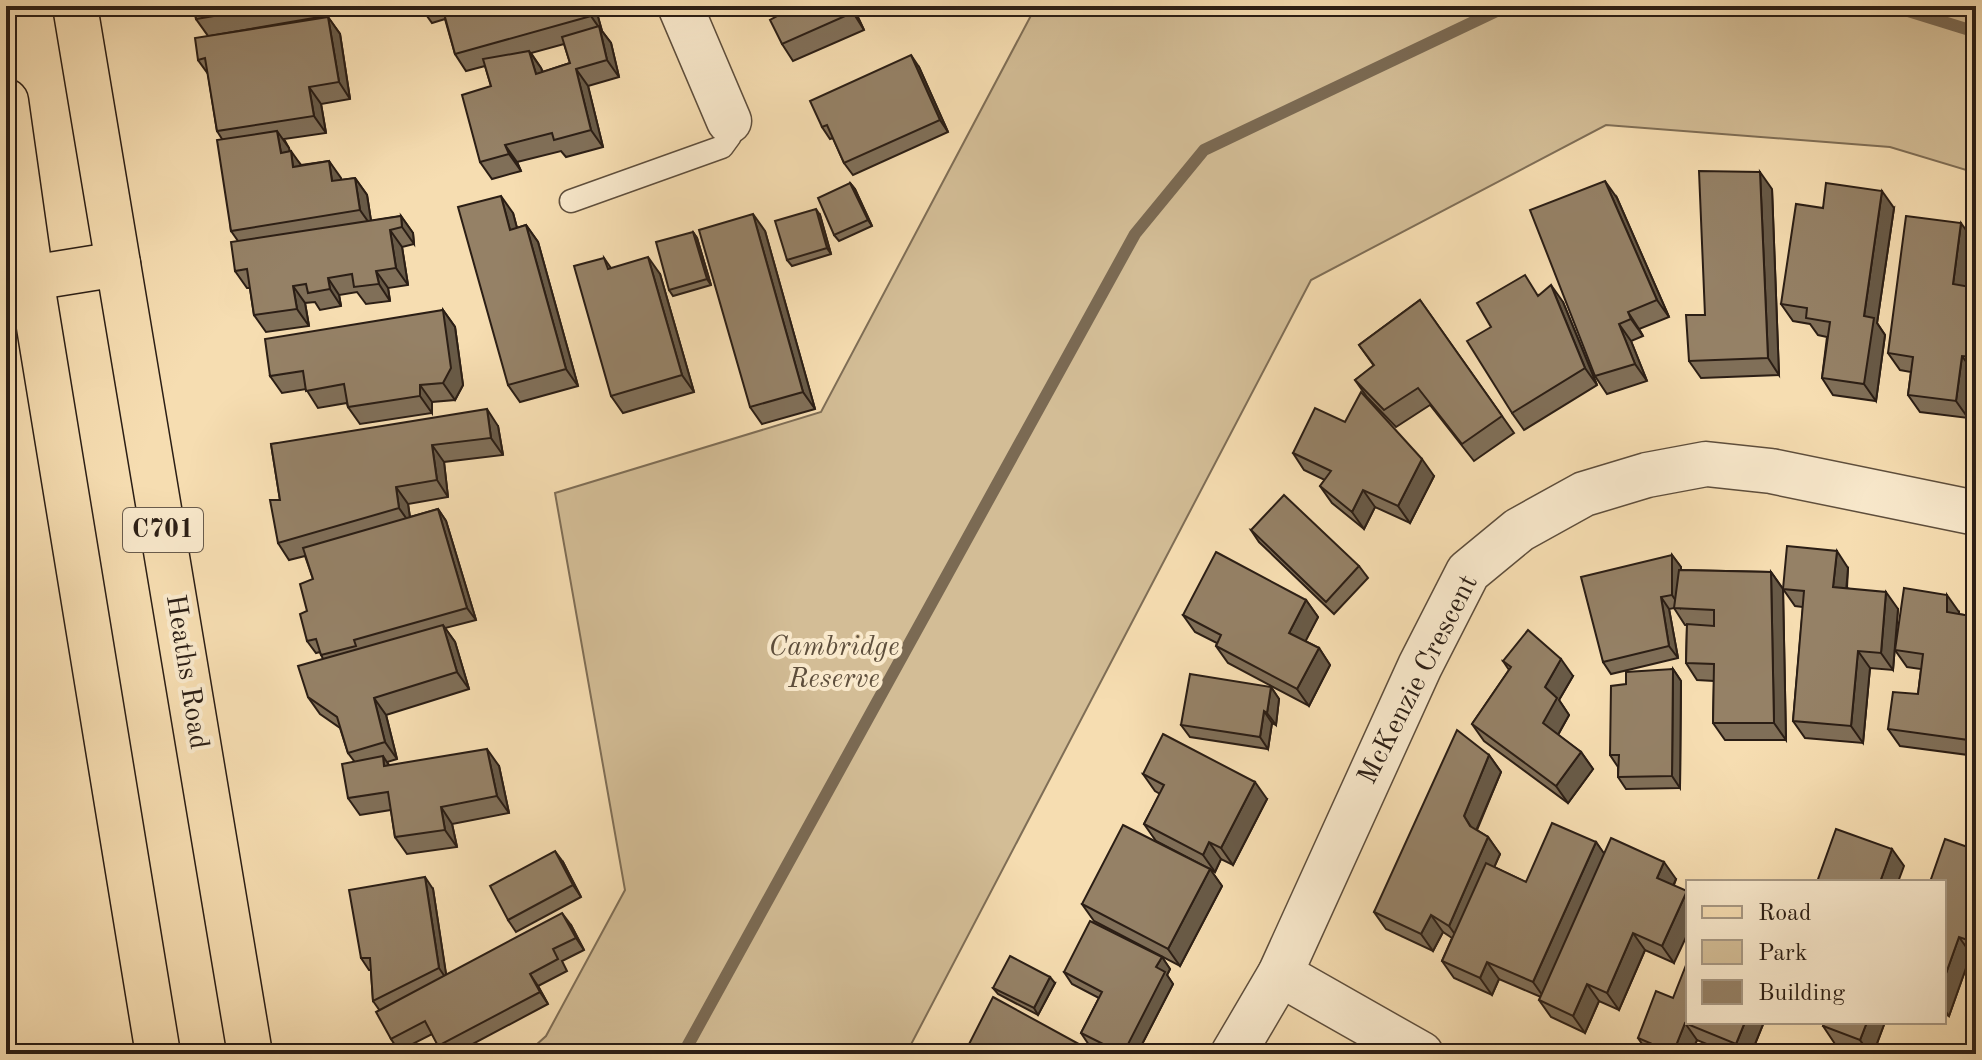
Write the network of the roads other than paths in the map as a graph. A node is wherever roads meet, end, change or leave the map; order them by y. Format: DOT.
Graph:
graph roads {
  1 [pos="75,6"];
  2 [pos="680,6"];
  3 [pos="6,101"];
  4 [pos="729,121"];
  5 [pos="571,201"];
  6 [pos="118,264"];
  7 [pos="31,278"];
  8 [pos="1976,513"];
  9 [pos="1280,974"];
  10 [pos="158,1054"];
  11 [pos="250,1054"];
  12 [pos="1233,1054"];
  13 [pos="1421,1054"];
  1 -- 6 [label="main road, Heaths Road / C701"];
  2 -- 4 [label="street"];
  3 -- 7 [label="main road"];
  4 -- 5 [label="lane"];
  6 -- 7 [label="main road"];
  6 -- 11 [label="main road, Heaths Road / C701"];
  7 -- 10 [label="main road"];
  8 -- 9 [label="street, McKenzie Crescent"];
  9 -- 12 [label="street, McKenzie Crescent"];
  9 -- 13 [label="street"];
}
